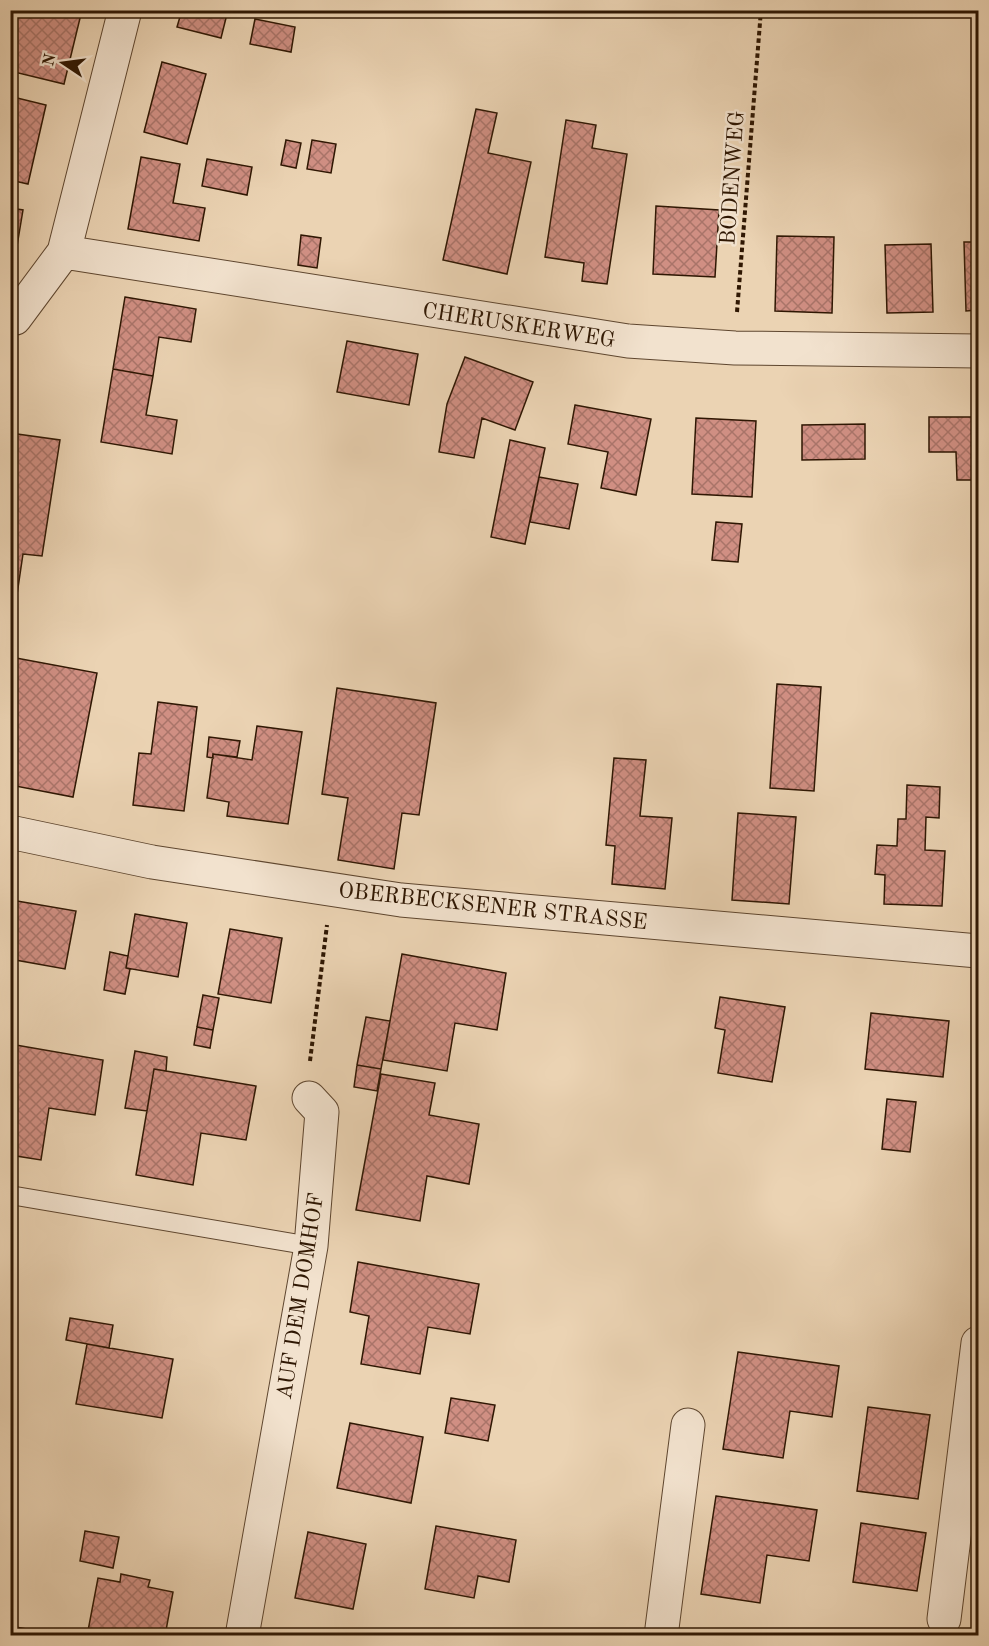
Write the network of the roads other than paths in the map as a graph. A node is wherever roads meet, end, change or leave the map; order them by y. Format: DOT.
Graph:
graph roads {
  1 [pos="125,10"];
  2 [pos="64,252"];
  3 [pos="10,317"];
  4 [pos="978,351"];
  5 [pos="10,832"];
  6 [pos="978,951"];
  7 [pos="309,1098"];
  8 [pos="10,1195"];
  9 [pos="311,1246"];
  10 [pos="978,1343"];
  11 [pos="688,1425"];
  12 [pos="944,1619"];
  13 [pos="242,1635"];
  14 [pos="661,1635"];
  1 -- 2 [label="street"];
  2 -- 3 [label="street"];
  2 -- 4 [label="street, CHERUSKERWEG"];
  5 -- 6 [label="street, OBERBECKSENER STRASSE"];
  7 -- 9 [label="street, AUF DEM DOMHOF"];
  8 -- 9 [label="lane"];
  9 -- 13 [label="street, AUF DEM DOMHOF"];
  10 -- 12 [label="street"];
  11 -- 14 [label="street"];
}
